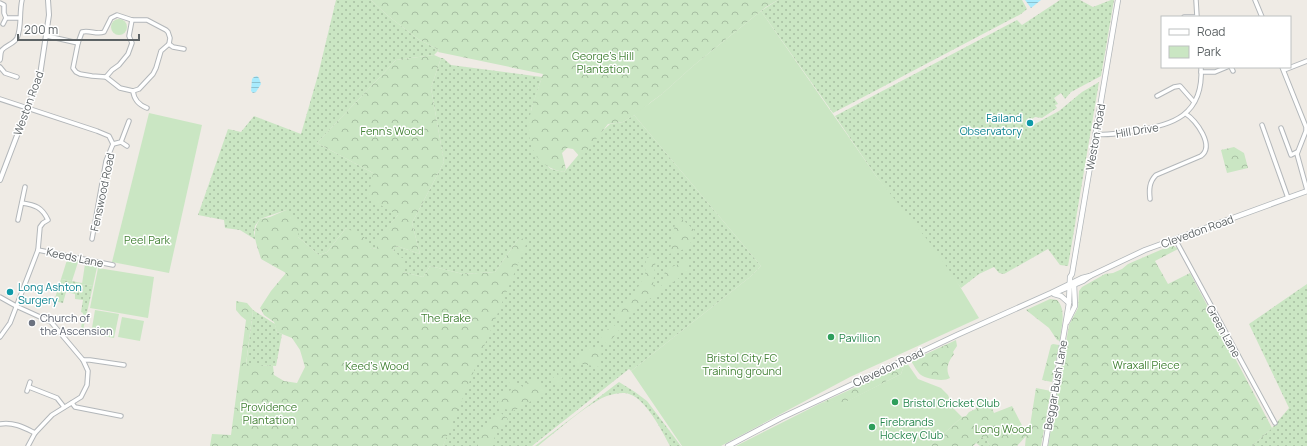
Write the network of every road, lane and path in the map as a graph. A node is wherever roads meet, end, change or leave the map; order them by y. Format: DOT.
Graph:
graph roads {
  1 [pos="22,0"];
  2 [pos="48,0"];
  3 [pos="1118,0"];
  4 [pos="1196,0"];
  5 [pos="1255,0"];
  6 [pos="0,3"];
  7 [pos="1197,16"];
  8 [pos="1262,16"];
  9 [pos="6,18"];
  10 [pos="20,18"];
  11 [pos="132,20"];
  12 [pos="2,24"];
  13 [pos="47,36"];
  14 [pos="78,42"];
  15 [pos="169,44"];
  16 [pos="184,49"];
  17 [pos="0,51"];
  18 [pos="0,60"];
  19 [pos="1307,61"];
  20 [pos="1291,66"];
  21 [pos="0,67"];
  22 [pos="73,68"];
  23 [pos="1201,68"];
  24 [pos="1225,68"];
  25 [pos="1283,69"];
  26 [pos="68,70"];
  27 [pos="1201,72"];
  28 [pos="106,77"];
  29 [pos="17,78"];
  30 [pos="133,91"];
  31 [pos="1157,96"];
  32 [pos="0,99"];
  33 [pos="1194,102"];
  34 [pos="147,108"];
  35 [pos="27,109"];
  36 [pos="1186,114"];
  37 [pos="129,121"];
  38 [pos="1262,125"];
  39 [pos="128,126"];
  40 [pos="133,128"];
  41 [pos="1281,128"];
  42 [pos="1095,134"];
  43 [pos="121,142"];
  44 [pos="113,144"];
  45 [pos="127,146"];
  46 [pos="1297,152"];
  47 [pos="2,168"];
  48 [pos="0,180"];
  49 [pos="25,187"];
  50 [pos="1307,191"];
  51 [pos="1288,198"];
  52 [pos="1150,199"];
  53 [pos="22,203"];
  54 [pos="18,220"];
  55 [pos="92,239"];
  56 [pos="1174,239"];
  57 [pos="38,250"];
  58 [pos="113,265"];
  59 [pos="1072,284"];
  60 [pos="1051,293"];
  61 [pos="0,297"];
  62 [pos="1069,303"];
  63 [pos="16,306"];
  64 [pos="1066,324"];
  65 [pos="0,337"];
  66 [pos="83,360"];
  67 [pos="124,365"];
  68 [pos="30,382"];
  69 [pos="29,387"];
  70 [pos="27,392"];
  71 [pos="72,403"];
  72 [pos="64,407"];
  73 [pos="115,415"];
  74 [pos="121,416"];
  75 [pos="114,420"];
  76 [pos="1274,423"];
  77 [pos="0,424"];
  78 [pos="35,433"];
  79 [pos="28,446"];
  80 [pos="728,446"];
  81 [pos="1045,446"];
  1 -- 10 [label="street"];
  2 -- 13 [label="street, Weston Road"];
  3 -- 42 [label="main road, Weston Road"];
  4 -- 7 [label="street"];
  5 -- 8 [label="street"];
  6 -- 9 [label="street"];
  9 -- 10 [label="street"];
  9 -- 12 [label="street"];
  10 -- 17 [label="street"];
  11 -- 14 [label="street"];
  11 -- 15 [label="street"];
  11 -- 28 [label="street"];
  13 -- 14 [label="street"];
  13 -- 35 [label="street, Weston Road"];
  14 -- 22 [label="street"];
  15 -- 16 [label="street"];
  15 -- 30 [label="street"];
  17 -- 18 [label="street"];
  19 -- 20 [label="street"];
  21 -- 29 [label="street"];
  22 -- 26 [label="street"];
  22 -- 28 [label="street"];
  23 -- 27 [label="street, Hill Drive"];
  24 -- 27 [label="street"];
  25 -- 46 [label="street"];
  27 -- 33 [label="street, Hill Drive"];
  28 -- 30 [label="street"];
  30 -- 34 [label="street"];
  31 -- 33 [label="street"];
  32 -- 35 [label="street, Fenswood Road"];
  33 -- 36 [label="street, Hill Drive"];
  35 -- 44 [label="street, Fenswood Road"];
  35 -- 47 [label="street, Weston Road"];
  36 -- 42 [label="street, Hill Drive"];
  36 -- 52 [label="street"];
  37 -- 39 [label="street"];
  38 -- 51 [label="street"];
  39 -- 40 [label="street"];
  39 -- 43 [label="street"];
  41 -- 46 [label="street"];
  42 -- 59 [label="main road, Weston Road"];
  43 -- 44 [label="street"];
  43 -- 45 [label="street"];
  44 -- 55 [label="street, Fenswood Road"];
  46 -- 50 [label="street"];
  47 -- 48 [label="street, Weston Road"];
  49 -- 53 [label="street"];
  50 -- 51 [label="main road, Clevedon Road"];
  51 -- 56 [label="main road, Clevedon Road"];
  53 -- 54 [label="street"];
  53 -- 57 [label="street"];
  56 -- 59 [label="main road, Clevedon Road"];
  56 -- 76 [label="street, Green Lane"];
  57 -- 58 [label="street, Keeds Lane"];
  57 -- 63 [label="street"];
  59 -- 60 [label="main road, Clevedon Road"];
  59 -- 62 [label="main road, Beggar Bush Lane"];
  59 -- 64 [label="main road, Beggar Bush Lane"];
  60 -- 62 [label="main road"];
  60 -- 80 [label="main road, Clevedon Road"];
  61 -- 63 [label="street"];
  62 -- 64 [label="main road, Beggar Bush Lane"];
  63 -- 65 [label="street"];
  63 -- 66 [label="street"];
  64 -- 81 [label="main road, Beggar Bush Lane"];
  66 -- 67 [label="street"];
  66 -- 71 [label="street"];
  68 -- 69 [label="street"];
  69 -- 70 [label="street"];
  69 -- 72 [label="street"];
  71 -- 72 [label="street"];
  71 -- 73 [label="street"];
  72 -- 78 [label="street"];
  73 -- 74 [label="street"];
  73 -- 75 [label="street"];
  77 -- 78 [label="street"];
  78 -- 79 [label="street"];
}
